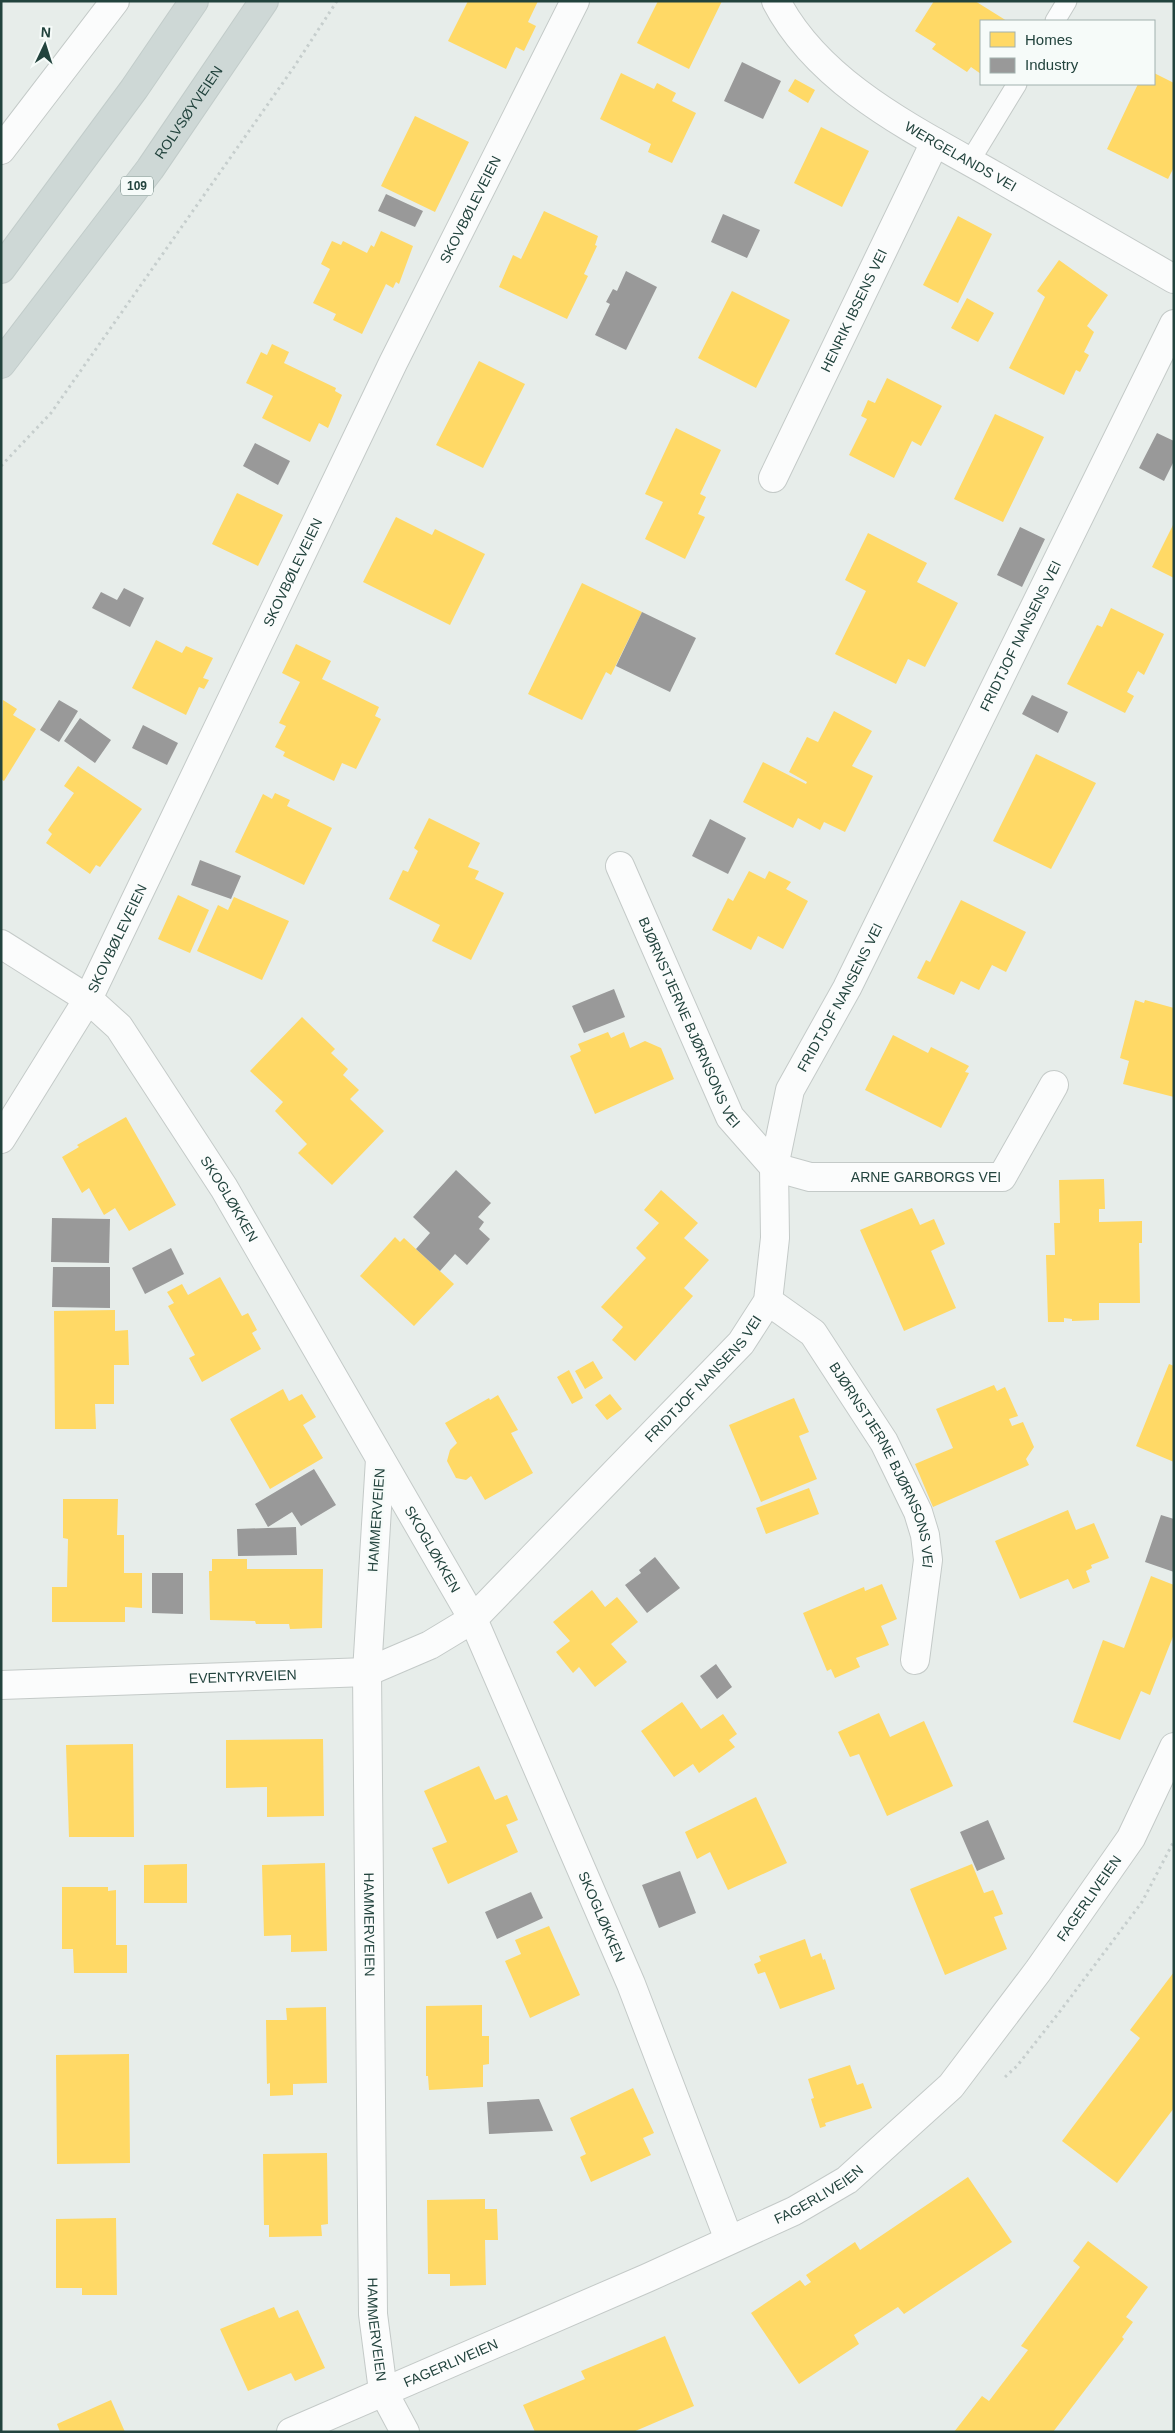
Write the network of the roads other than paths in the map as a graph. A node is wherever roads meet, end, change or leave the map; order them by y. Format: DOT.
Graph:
graph roads {
  1 [pos="114,1"];
  2 [pos="194,1"];
  3 [pos="264,1"];
  4 [pos="575,1"];
  5 [pos="776,1"];
  6 [pos="1067,1"];
  7 [pos="1056,20"];
  8 [pos="1016,85"];
  9 [pos="934,142"];
  10 [pos="1,150"];
  11 [pos="970,161"];
  12 [pos="1,268"];
  13 [pos="1174,279"];
  14 [pos="1174,324"];
  15 [pos="1,364"];
  16 [pos="773,478"];
  17 [pos="620,866"];
  18 [pos="1,944"];
  19 [pos="88,999"];
  20 [pos="1054,1086"];
  21 [pos="1,1139"];
  22 [pos="774,1168"];
  23 [pos="768,1301"];
  24 [pos="380,1459"];
  25 [pos="473,1619"];
  26 [pos="915,1660"];
  27 [pos="366,1672"];
  28 [pos="1,1685"];
  29 [pos="1174,1747"];
  30 [pos="730,2240"];
  31 [pos="383,2391"];
  32 [pos="291,2432"];
  33 [pos="405,2432"];
  1 -- 10 [label="street"];
  2 -- 12 [label="main road"];
  3 -- 15 [label="main road, ROLVSØYVEIEN / 109"];
  4 -- 19 [label="street, SKOVBØLEVEIEN"];
  5 -- 9 [label="street, WERGELANDS VEI"];
  6 -- 7 [label="lane"];
  8 -- 11 [label="lane"];
  9 -- 11 [label="street, WERGELANDS VEI"];
  9 -- 16 [label="street, HENRIK IBSENS VEI"];
  11 -- 13 [label="street, WERGELANDS VEI"];
  14 -- 22 [label="street, FRIDTJOF NANSENS VEI"];
  17 -- 22 [label="street, BJØRNSTJERNE BJØRNSONS VEI"];
  18 -- 19 [label="street, SKOGLØKKEN"];
  19 -- 21 [label="street, SKOVBØLEVEIEN"];
  19 -- 24 [label="street, SKOGLØKKEN"];
  20 -- 22 [label="street, ARNE GARBORGS VEI"];
  22 -- 23 [label="street, FRIDTJOF NANSENS VEI"];
  23 -- 25 [label="street, FRIDTJOF NANSENS VEI"];
  23 -- 26 [label="street, BJØRNSTJERNE BJØRNSONS VEI"];
  24 -- 25 [label="street, SKOGLØKKEN"];
  24 -- 27 [label="street, HAMMERVEIEN"];
  25 -- 27 [label="street, EVENTYRVEIEN"];
  25 -- 30 [label="street, SKOGLØKKEN"];
  27 -- 28 [label="street, EVENTYRVEIEN"];
  27 -- 31 [label="street, HAMMERVEIEN"];
  29 -- 30 [label="street, FAGERLIVEIEN"];
  30 -- 31 [label="street, FAGERLIVEIEN"];
  31 -- 32 [label="street, FAGERLIVEIEN"];
  31 -- 33 [label="street"];
}
